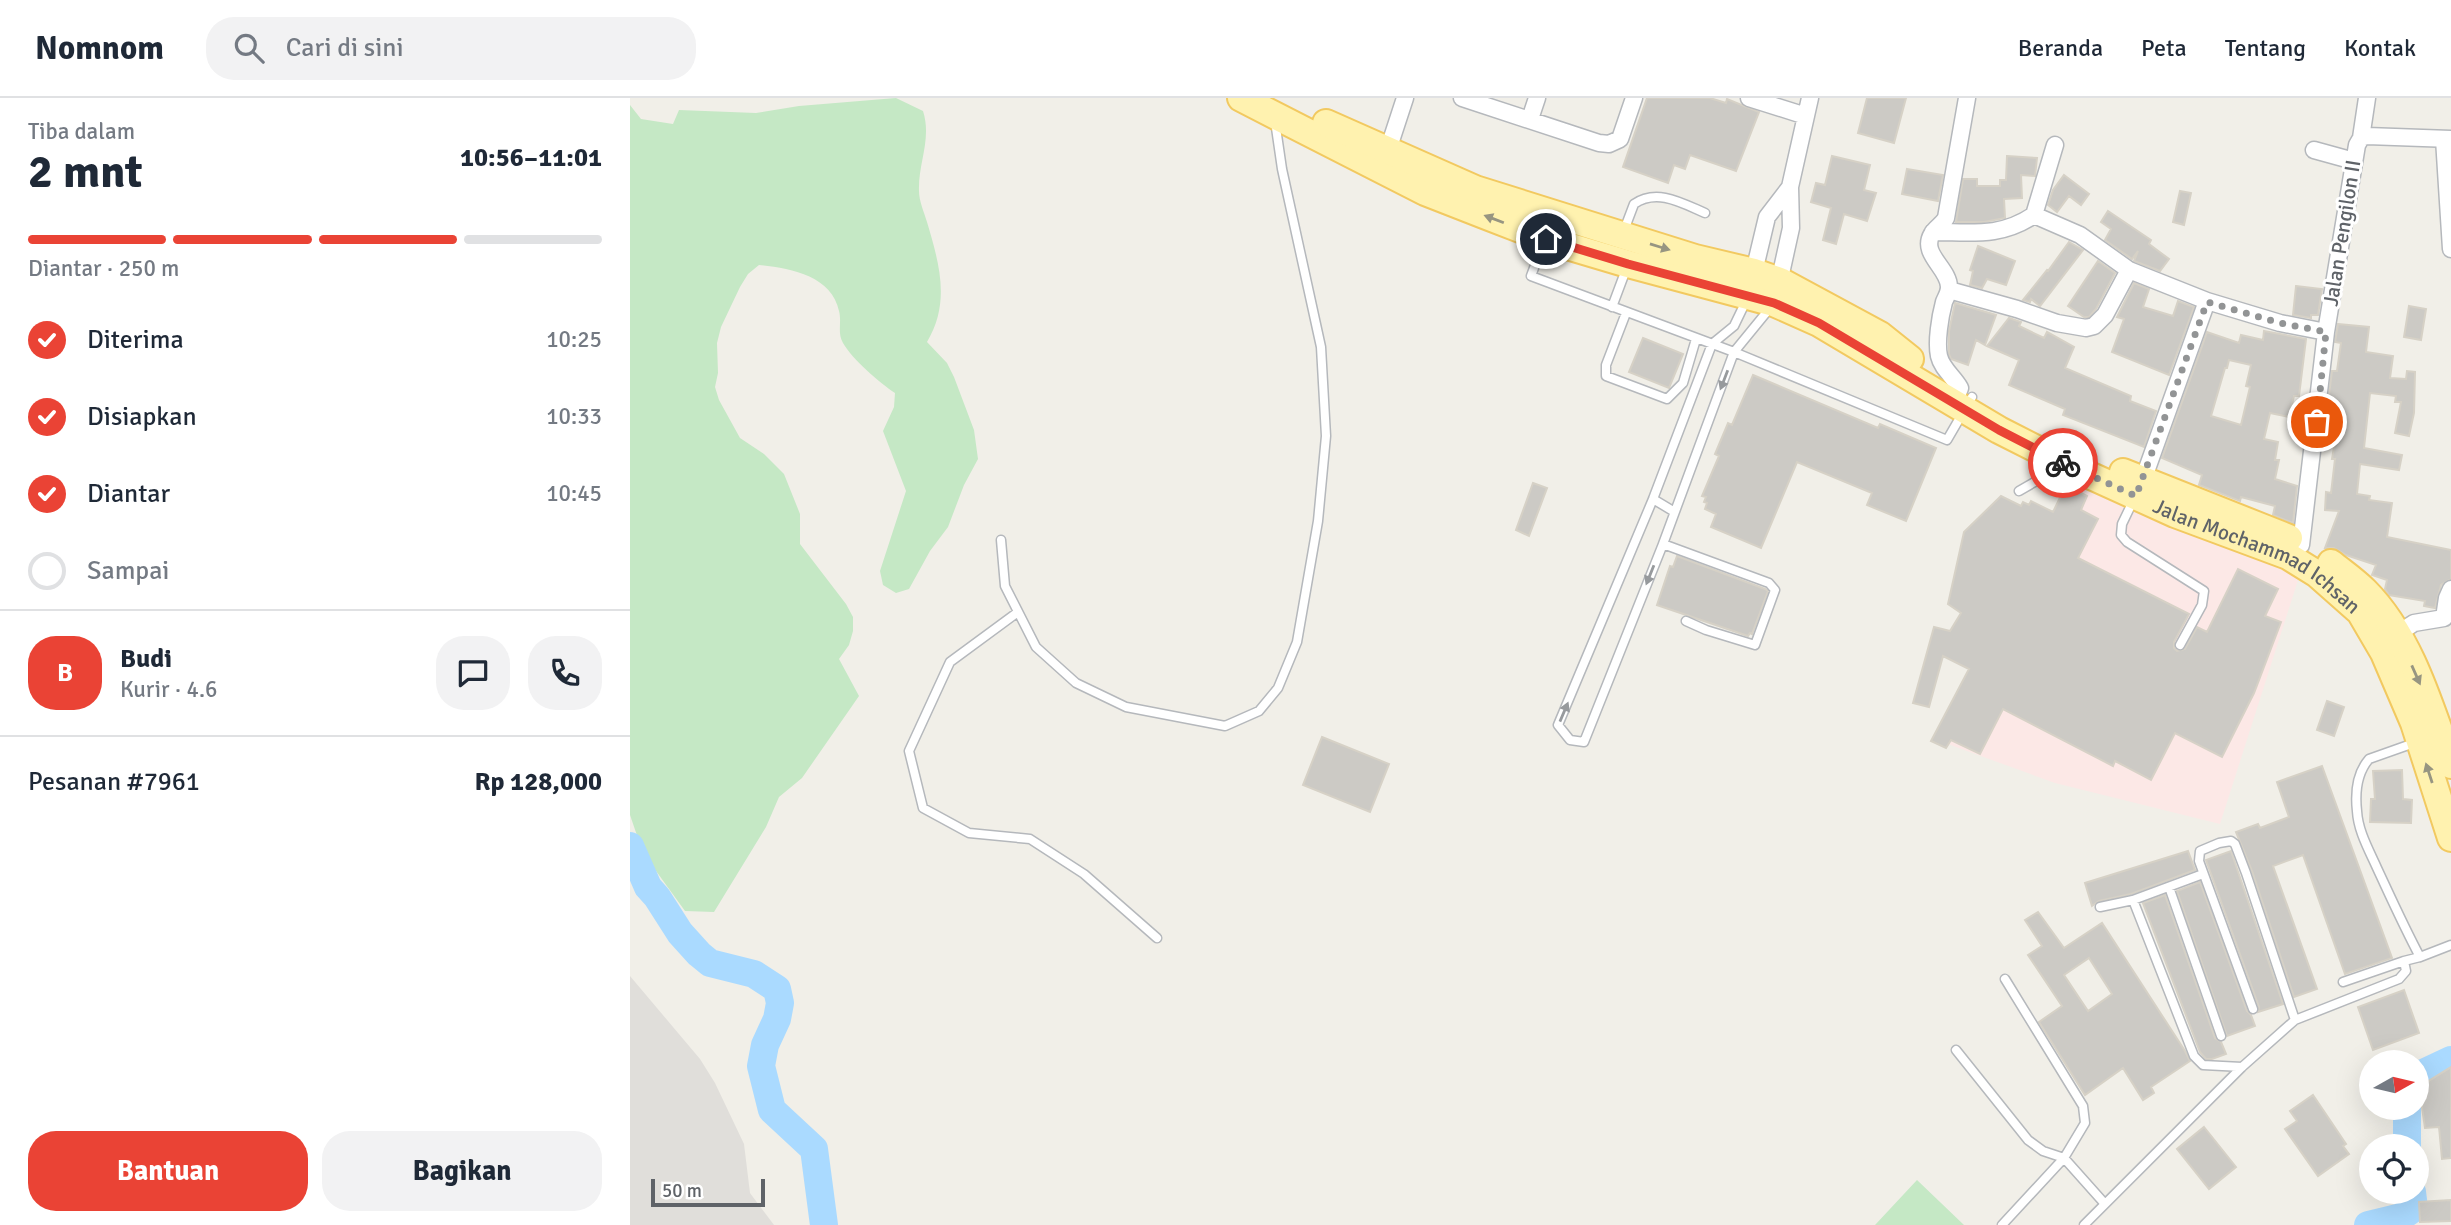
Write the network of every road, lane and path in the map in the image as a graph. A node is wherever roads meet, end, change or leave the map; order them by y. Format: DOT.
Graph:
graph roads {
  1 [pos="1241,98"];
  2 [pos="1405,98"];
  3 [pos="1462,98"];
  4 [pos="1537,98"];
  5 [pos="1749,98"];
  6 [pos="1810,98"];
  7 [pos="1966,98"];
  8 [pos="2367,98"];
  9 [pos="1633,104"];
  10 [pos="1276,106"];
  11 [pos="1806,116"];
  12 [pos="1530,119"];
  13 [pos="2361,138"];
  14 [pos="2448,139"];
  15 [pos="2055,145"];
  16 [pos="1388,150"];
  17 [pos="2314,150"];
  18 [pos="2354,161"];
  19 [pos="1428,181"];
  20 [pos="1790,187"];
  21 [pos="1705,213"];
  22 [pos="2034,215"];
  23 [pos="1933,232"];
  24 [pos="1622,235"];
  25 [pos="1546,239"];
  26 [pos="2451,249"];
  27 [pos="1628,264"];
  28 [pos="2129,270"];
  29 [pos="1751,284"];
  30 [pos="1950,290"];
  31 [pos="1777,292"];
  32 [pos="2207,302"];
  33 [pos="1612,307"];
  34 [pos="1626,313"];
  35 [pos="2326,332"];
  36 [pos="1696,339"];
  37 [pos="1712,344"];
  38 [pos="1734,352"];
  39 [pos="1963,399"];
  40 [pos="2065,454"];
  41 [pos="2139,488"];
  42 [pos="2019,491"];
  43 [pos="1653,499"];
  44 [pos="1673,511"];
  45 [pos="1001,540"];
  46 [pos="1663,544"];
  47 [pos="2301,545"];
  48 [pos="2451,589"];
  49 [pos="1018,612"];
  50 [pos="1686,621"];
  51 [pos="2397,634"];
  52 [pos="2180,645"];
  53 [pos="2420,741"];
  54 [pos="2451,765"];
  55 [pos="2451,838"];
  56 [pos="2203,874"];
  57 [pos="2169,887"];
  58 [pos="2133,900"];
  59 [pos="2100,907"];
  60 [pos="1157,938"];
  61 [pos="2451,944"];
  62 [pos="2420,957"];
  63 [pos="2404,961"];
  64 [pos="2005,979"];
  65 [pos="2343,982"];
  66 [pos="2253,1009"];
  67 [pos="2295,1020"];
  68 [pos="2221,1036"];
  69 [pos="1956,1050"];
  70 [pos="2242,1067"];
  71 [pos="2064,1158"];
  72 [pos="2105,1204"];
  73 [pos="2003,1225"];
  74 [pos="2084,1225"];
  1 -- 10 [label="main road, Jalan Mochammad Ichsan"];
  2 -- 16 [label="street"];
  3 -- 12 [label="street"];
  4 -- 12 [label="street"];
  5 -- 11 [label="street"];
  6 -- 11 [label="street"];
  7 -- 23 [label="street"];
  8 -- 13 [label="street"];
  9 -- 12 [label="street"];
  10 -- 16 [label="main road, Jalan Mochammad Ichsan"];
  10 -- 19 [label="main road, Jalan Mochammad Ichsan"];
  10 -- 49 [label="lane"];
  11 -- 20 [label="street"];
  13 -- 14 [label="street, Jalan Pengilon II"];
  13 -- 18 [label="street, Jalan Pengilon II"];
  14 -- 26 [label="street"];
  15 -- 22 [label="street"];
  16 -- 19 [label="main road, Jalan Mochammad Ichsan"];
  17 -- 18 [label="street"];
  18 -- 35 [label="street, Jalan Pengilon II"];
  19 -- 24 [label="main road, Jalan Mochammad Ichsan"];
  25 -- 19 [label="main road, Jalan Mochammad Ichsan, one-way"];
  20 -- 29 [label="street"];
  20 -- 31 [label="street"];
  21 -- 24 [label="lane"];
  22 -- 23 [label="street"];
  22 -- 28 [label="street"];
  23 -- 30 [label="street"];
  24 -- 29 [label="main road, Jalan Mochammad Ichsan, one-way"];
  25 -- 27 [label="main road, Jalan Mochammad Ichsan"];
  25 -- 33 [label="lane"];
  27 -- 29 [label="main road, Jalan Mochammad Ichsan"];
  27 -- 33 [label="lane"];
  28 -- 30 [label="street"];
  28 -- 32 [label="street"];
  29 -- 31 [label="main road, Jalan Mochammad Ichsan"];
  29 -- 37 [label="lane"];
  30 -- 39 [label="street"];
  31 -- 38 [label="lane"];
  31 -- 39 [label="main road, Jalan Mochammad Ichsan"];
  32 -- 35 [label="street"];
  32 -- 41 [label="street"];
  33 -- 34 [label="lane"];
  34 -- 36 [label="lane"];
  34 -- 36 [label="lane"];
  35 -- 47 [label="street, Jalan Pengilon II"];
  36 -- 37 [label="lane"];
  37 -- 38 [label="lane"];
  37 -- 43 [label="lane"];
  38 -- 39 [label="lane"];
  38 -- 44 [label="lane, one-way"];
  39 -- 40 [label="main road, Jalan Mochammad Ichsan"];
  40 -- 41 [label="main road, Jalan Mochammad Ichsan"];
  40 -- 42 [label="lane"];
  41 -- 47 [label="main road, Jalan Mochammad Ichsan"];
  41 -- 52 [label="lane"];
  41 -- 53 [label="main road, Jalan Mochammad Ichsan"];
  43 -- 44 [label="lane"];
  46 -- 43 [label="lane, one-way"];
  44 -- 46 [label="lane"];
  45 -- 49 [label="lane"];
  46 -- 50 [label="lane"];
  47 -- 51 [label="main road, Jalan Mochammad Ichsan"];
  48 -- 51 [label="street"];
  49 -- 60 [label="lane"];
  51 -- 54 [label="main road, Jalan Mochammad Ichsan, one-way"];
  55 -- 53 [label="main road, Jalan Mochammad Ichsan, one-way"];
  53 -- 62 [label="lane"];
  56 -- 57 [label="lane"];
  56 -- 66 [label="lane"];
  56 -- 67 [label="lane"];
  57 -- 58 [label="lane"];
  57 -- 68 [label="lane"];
  58 -- 59 [label="lane"];
  58 -- 70 [label="lane"];
  61 -- 62 [label="lane"];
  62 -- 63 [label="lane"];
  63 -- 65 [label="lane"];
  63 -- 67 [label="lane"];
  64 -- 71 [label="lane"];
  67 -- 70 [label="lane"];
  69 -- 71 [label="lane"];
  70 -- 72 [label="lane"];
  71 -- 72 [label="lane"];
  71 -- 73 [label="lane"];
  72 -- 74 [label="lane"];
}
